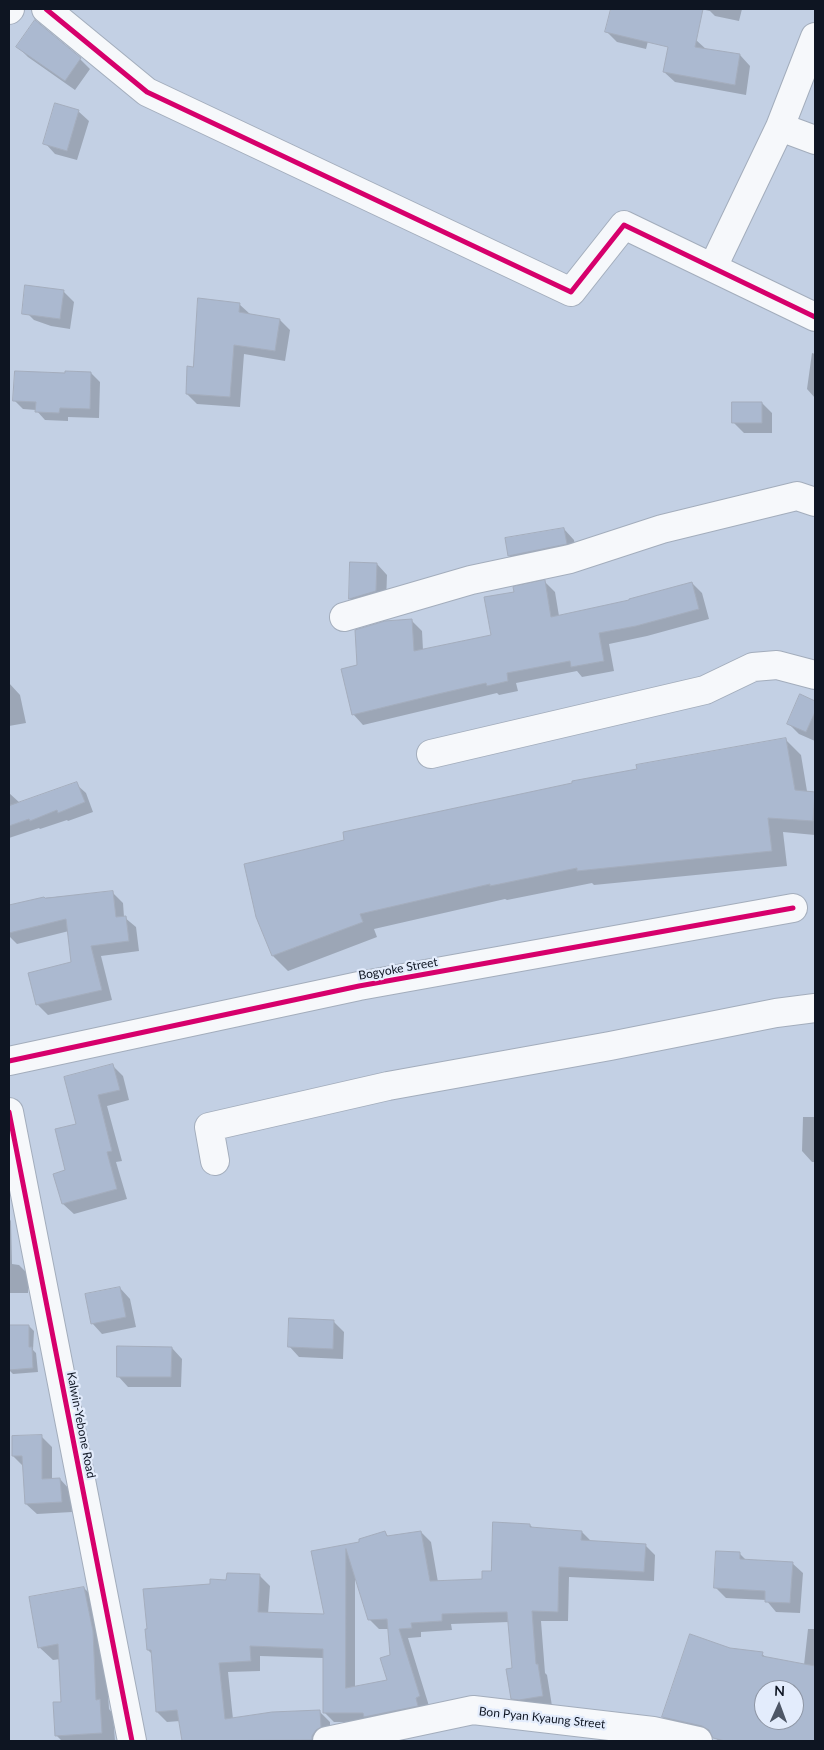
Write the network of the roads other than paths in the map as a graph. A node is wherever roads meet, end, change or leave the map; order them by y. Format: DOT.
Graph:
graph roads {
  1 [pos="46,9"];
  2 [pos="815,37"];
  3 [pos="780,127"];
  4 [pos="815,140"];
  5 [pos="713,267"];
  6 [pos="815,317"];
  7 [pos="815,502"];
  8 [pos="344,617"];
  9 [pos="815,675"];
  10 [pos="430,754"];
  11 [pos="793,908"];
  12 [pos="815,1008"];
  13 [pos="9,1061"];
  14 [pos="9,1112"];
  15 [pos="216,1161"];
  16 [pos="132,1741"];
  17 [pos="327,1741"];
  18 [pos="698,1741"];
  1 -- 5 [label="street"];
  2 -- 3 [label="street"];
  3 -- 4 [label="street"];
  3 -- 5 [label="street"];
  5 -- 6 [label="street"];
  7 -- 8 [label="street"];
  9 -- 10 [label="street"];
  11 -- 13 [label="street, Bogyoke Street"];
  12 -- 15 [label="street"];
  14 -- 16 [label="street, Kalwin-Yebone Road"];
  17 -- 18 [label="street, Bon Pyan Kyaung Street"];
}
